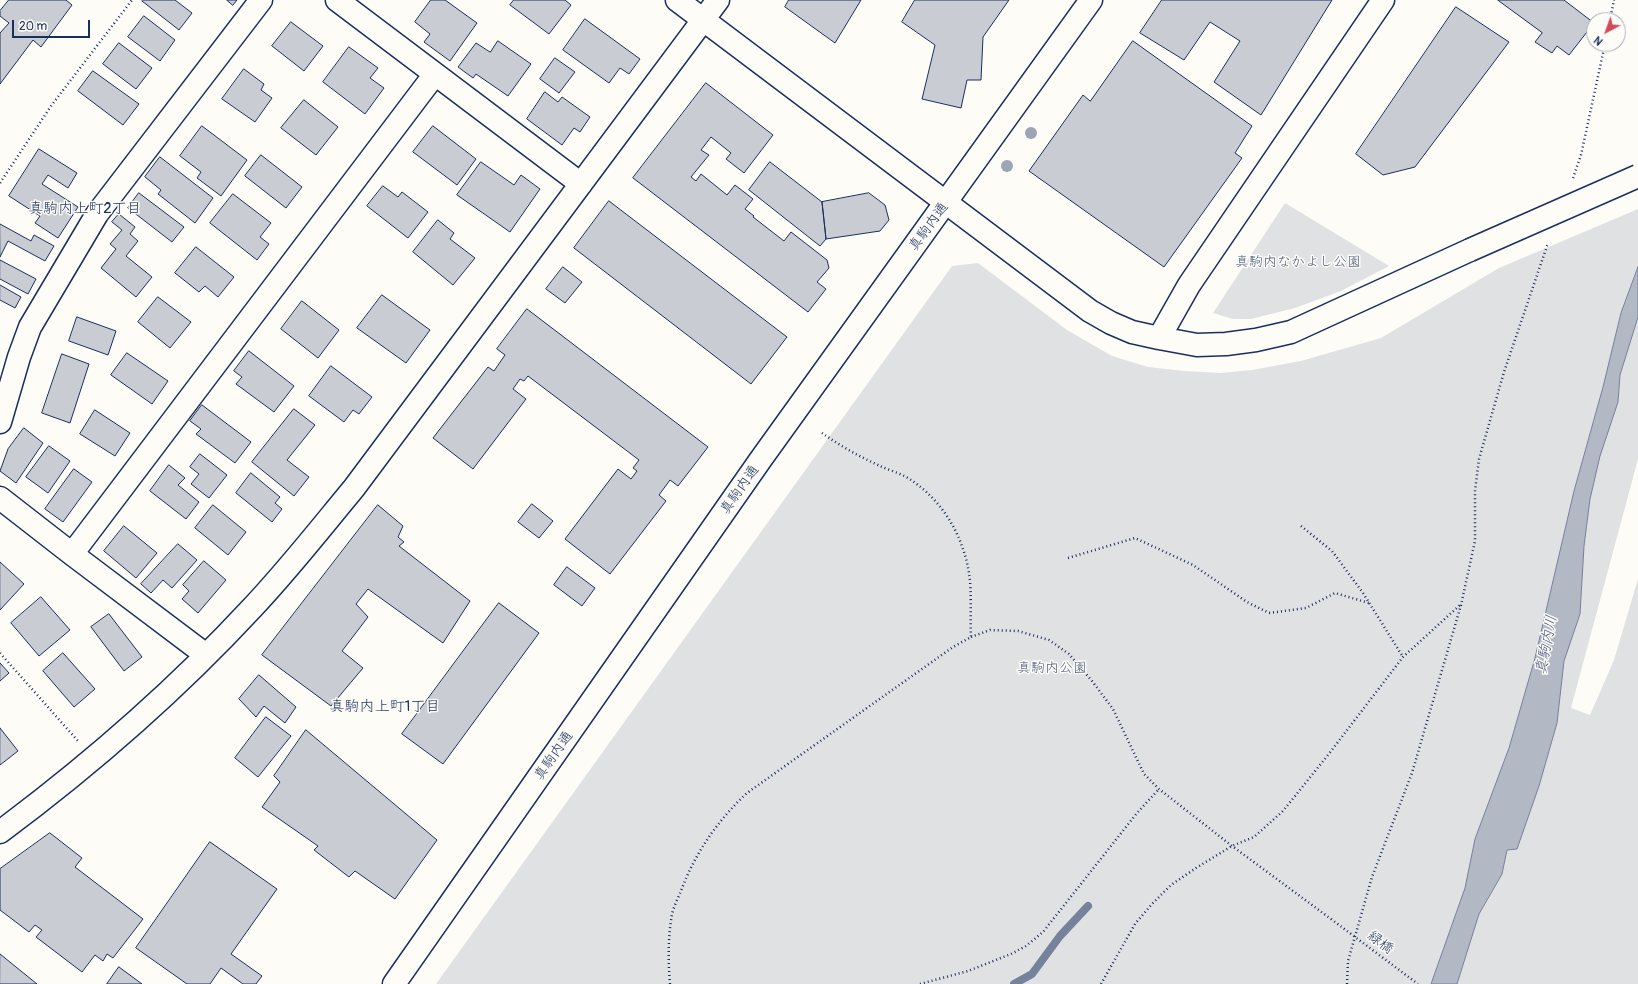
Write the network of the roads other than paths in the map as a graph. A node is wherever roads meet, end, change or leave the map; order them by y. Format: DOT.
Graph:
graph roads {
  1 [pos="261,0"];
  2 [pos="337,0"];
  3 [pos="677,0"];
  4 [pos="718,0"];
  5 [pos="1091,0"];
  6 [pos="1383,0"];
  7 [pos="704,20"];
  8 [pos="435,74"];
  9 [pos="1638,176"];
  10 [pos="580,184"];
  11 [pos="946,203"];
  12 [pos="1159,338"];
  13 [pos="0,422"];
  14 [pos="0,498"];
  15 [pos="72,554"];
  16 [pos="206,655"];
  17 [pos="0,832"];
  18 [pos="394,984"];
  1 -- 13 [label="main road"];
  2 -- 8 [label="main road"];
  3 -- 7 [label="main road"];
  4 -- 7 [label="main road"];
  5 -- 11 [label="main road, 真駒内通"];
  6 -- 12 [label="main road"];
  7 -- 10 [label="main road"];
  7 -- 11 [label="main road"];
  8 -- 10 [label="main road"];
  8 -- 15 [label="main road"];
  9 -- 12 [label="main road, bridge"];
  10 -- 16 [label="main road"];
  11 -- 12 [label="main road"];
  11 -- 18 [label="main road, 真駒内通"];
  14 -- 15 [label="main road"];
  15 -- 16 [label="main road"];
  16 -- 17 [label="main road"];
}
